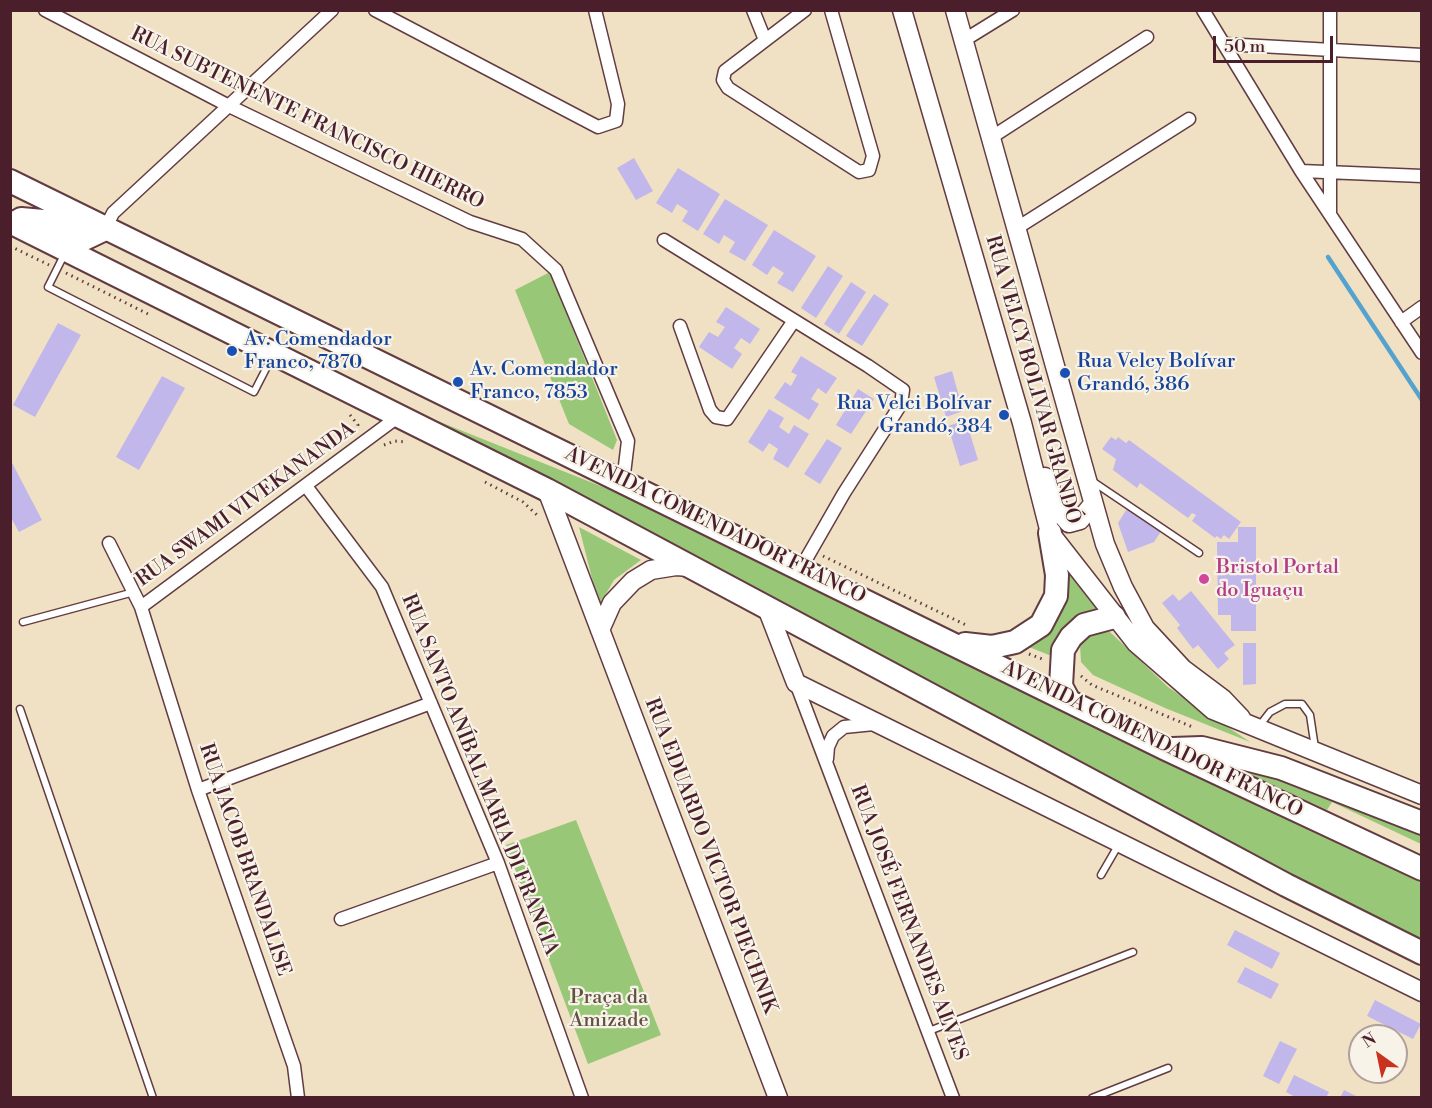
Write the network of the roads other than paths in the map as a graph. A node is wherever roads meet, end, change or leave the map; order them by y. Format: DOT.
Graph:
graph roads {
  1 [pos="45,10"];
  2 [pos="332,10"];
  3 [pos="375,10"];
  4 [pos="595,10"];
  5 [pos="753,10"];
  6 [pos="805,10"];
  7 [pos="831,10"];
  8 [pos="902,10"];
  9 [pos="946,10"];
  10 [pos="956,10"];
  11 [pos="1013,10"];
  12 [pos="1203,10"];
  13 [pos="1330,10"];
  14 [pos="1147,37"];
  15 [pos="966,39"];
  16 [pos="765,40"];
  17 [pos="1224,44"];
  18 [pos="1330,50"];
  19 [pos="1422,55"];
  20 [pos="230,106"];
  21 [pos="1189,119"];
  22 [pos="992,137"];
  23 [pos="1301,171"];
  24 [pos="1329,172"];
  25 [pos="1422,176"];
  26 [pos="10,181"];
  27 [pos="1330,214"];
  28 [pos="10,222"];
  29 [pos="1017,228"];
  30 [pos="105,229"];
  31 [pos="664,240"];
  32 [pos="66,250"];
  33 [pos="1422,308"];
  34 [pos="793,322"];
  35 [pos="1401,322"];
  36 [pos="680,326"];
  37 [pos="1422,353"];
  38 [pos="274,354"];
  39 [pos="399,416"];
  40 [pos="1022,423"];
  41 [pos="1086,478"];
  42 [pos="623,482"];
  43 [pos="306,486"];
  44 [pos="547,490"];
  45 [pos="1093,504"];
  46 [pos="1050,533"];
  47 [pos="109,543"];
  48 [pos="1199,553"];
  49 [pos="695,567"];
  50 [pos="801,568"];
  51 [pos="134,591"];
  52 [pos="141,607"];
  53 [pos="767,608"];
  54 [pos="1114,617"];
  55 [pos="23,622"];
  56 [pos="600,630"];
  57 [pos="149,636"];
  58 [pos="951,642"];
  59 [pos="796,683"];
  60 [pos="1069,701"];
  61 [pos="431,704"];
  62 [pos="20,709"];
  63 [pos="878,724"];
  64 [pos="1252,725"];
  65 [pos="1166,749"];
  66 [pos="1315,752"];
  67 [pos="826,764"];
  68 [pos="198,790"];
  69 [pos="1422,795"];
  70 [pos="1422,822"];
  71 [pos="1119,843"];
  72 [pos="498,863"];
  73 [pos="1422,869"];
  74 [pos="1101,875"];
  75 [pos="341,919"];
  76 [pos="1133,952"];
  77 [pos="1422,953"];
  78 [pos="1422,992"];
  79 [pos="929,1031"];
  80 [pos="1168,1068"];
  81 [pos="153,1098"];
  82 [pos="298,1098"];
  83 [pos="582,1098"];
  84 [pos="778,1098"];
  85 [pos="953,1098"];
  86 [pos="1092,1098"];
  1 -- 20 [label="street, RUA SUBTENENTE FRANCISCO HIERRO"];
  2 -- 20 [label="street"];
  3 -- 4 [label="street"];
  5 -- 16 [label="street"];
  6 -- 16 [label="street"];
  7 -- 16 [label="street"];
  8 -- 40 [label="main road, RUA VELCY BOLIVAR GRANDÓ"];
  9 -- 15 [label="main road"];
  10 -- 15 [label="main road, RUA VELCY BOLIVAR GRANDÓ"];
  11 -- 15 [label="street"];
  12 -- 17 [label="street"];
  13 -- 18 [label="street"];
  14 -- 22 [label="street"];
  15 -- 22 [label="main road, RUA VELCY BOLIVAR GRANDÓ"];
  17 -- 18 [label="street"];
  17 -- 23 [label="street"];
  18 -- 19 [label="street"];
  18 -- 24 [label="street"];
  20 -- 30 [label="street"];
  20 -- 42 [label="street, RUA SUBTENENTE FRANCISCO HIERRO"];
  21 -- 29 [label="street"];
  22 -- 29 [label="main road, RUA VELCY BOLIVAR GRANDÓ"];
  23 -- 24 [label="street"];
  23 -- 27 [label="street"];
  24 -- 25 [label="street"];
  24 -- 27 [label="street"];
  26 -- 30 [label="highway, AVENIDA COMENDADOR FRANCO"];
  27 -- 35 [label="street"];
  28 -- 30 [label="highway"];
  28 -- 32 [label="highway"];
  29 -- 41 [label="main road, RUA VELCY BOLIVAR GRANDÓ"];
  30 -- 42 [label="highway, AVENIDA COMENDADOR FRANCO"];
  31 -- 34 [label="street"];
  32 -- 38 [label="highway"];
  32 -- 38 [label="lane"];
  33 -- 35 [label="street"];
  34 -- 36 [label="street"];
  34 -- 50 [label="street"];
  35 -- 37 [label="street"];
  38 -- 39 [label="highway"];
  39 -- 43 [label="street, RUA SWAMI VIVEKANANDA"];
  39 -- 44 [label="highway"];
  40 -- 45 [label="main road"];
  40 -- 46 [label="main road, RUA VELCY BOLIVAR GRANDÓ"];
  41 -- 45 [label="main road, RUA VELCY BOLIVAR GRANDÓ"];
  41 -- 48 [label="lane"];
  42 -- 50 [label="highway, AVENIDA COMENDADOR FRANCO"];
  43 -- 52 [label="street, RUA SWAMI VIVEKANANDA"];
  43 -- 61 [label="street, RUA SANTO ANÍBAL MARIA DI FRANCIA"];
  44 -- 49 [label="highway"];
  44 -- 56 [label="main road, RUA EDUARDO VICTOR PIECHNIK"];
  45 -- 64 [label="main road, RUA VELCY BOLIVAR GRANDÓ"];
  46 -- 54 [label="main road, RUA VELCY BOLIVAR GRANDÓ"];
  46 -- 58 [label="highway"];
  47 -- 51 [label="street"];
  49 -- 53 [label="highway"];
  49 -- 56 [label="main road"];
  50 -- 58 [label="highway, AVENIDA COMENDADOR FRANCO"];
  51 -- 52 [label="street"];
  51 -- 55 [label="lane"];
  52 -- 57 [label="street, RUA SWAMI VIVEKANANDA"];
  53 -- 59 [label="main road"];
  53 -- 77 [label="highway"];
  54 -- 60 [label="highway"];
  54 -- 64 [label="main road, RUA VELCY BOLIVAR GRANDÓ"];
  56 -- 84 [label="main road, RUA EDUARDO VICTOR PIECHNIK"];
  57 -- 68 [label="street, RUA JACOB BRANDALISE"];
  58 -- 60 [label="highway, AVENIDA COMENDADOR FRANCO"];
  59 -- 63 [label="main road"];
  59 -- 67 [label="street, RUA JOSÉ FERNANDES ALVES"];
  60 -- 65 [label="highway, AVENIDA COMENDADOR FRANCO"];
  61 -- 68 [label="street"];
  61 -- 72 [label="street, RUA SANTO ANÍBAL MARIA DI FRANCIA"];
  62 -- 81 [label="lane"];
  63 -- 67 [label="street"];
  63 -- 71 [label="main road"];
  64 -- 66 [label="main road, RUA VELCY BOLIVAR GRANDÓ"];
  64 -- 66 [label="lane"];
  65 -- 70 [label="highway"];
  65 -- 73 [label="highway, AVENIDA COMENDADOR FRANCO"];
  66 -- 69 [label="main road, RUA VELCY BOLIVAR GRANDÓ"];
  67 -- 79 [label="street, RUA JOSÉ FERNANDES ALVES"];
  68 -- 82 [label="street, RUA JACOB BRANDALISE"];
  71 -- 74 [label="lane"];
  71 -- 78 [label="main road"];
  72 -- 75 [label="street"];
  72 -- 83 [label="street, RUA SANTO ANÍBAL MARIA DI FRANCIA"];
  76 -- 79 [label="lane"];
  79 -- 85 [label="street, RUA JOSÉ FERNANDES ALVES"];
  80 -- 86 [label="lane"];
}
